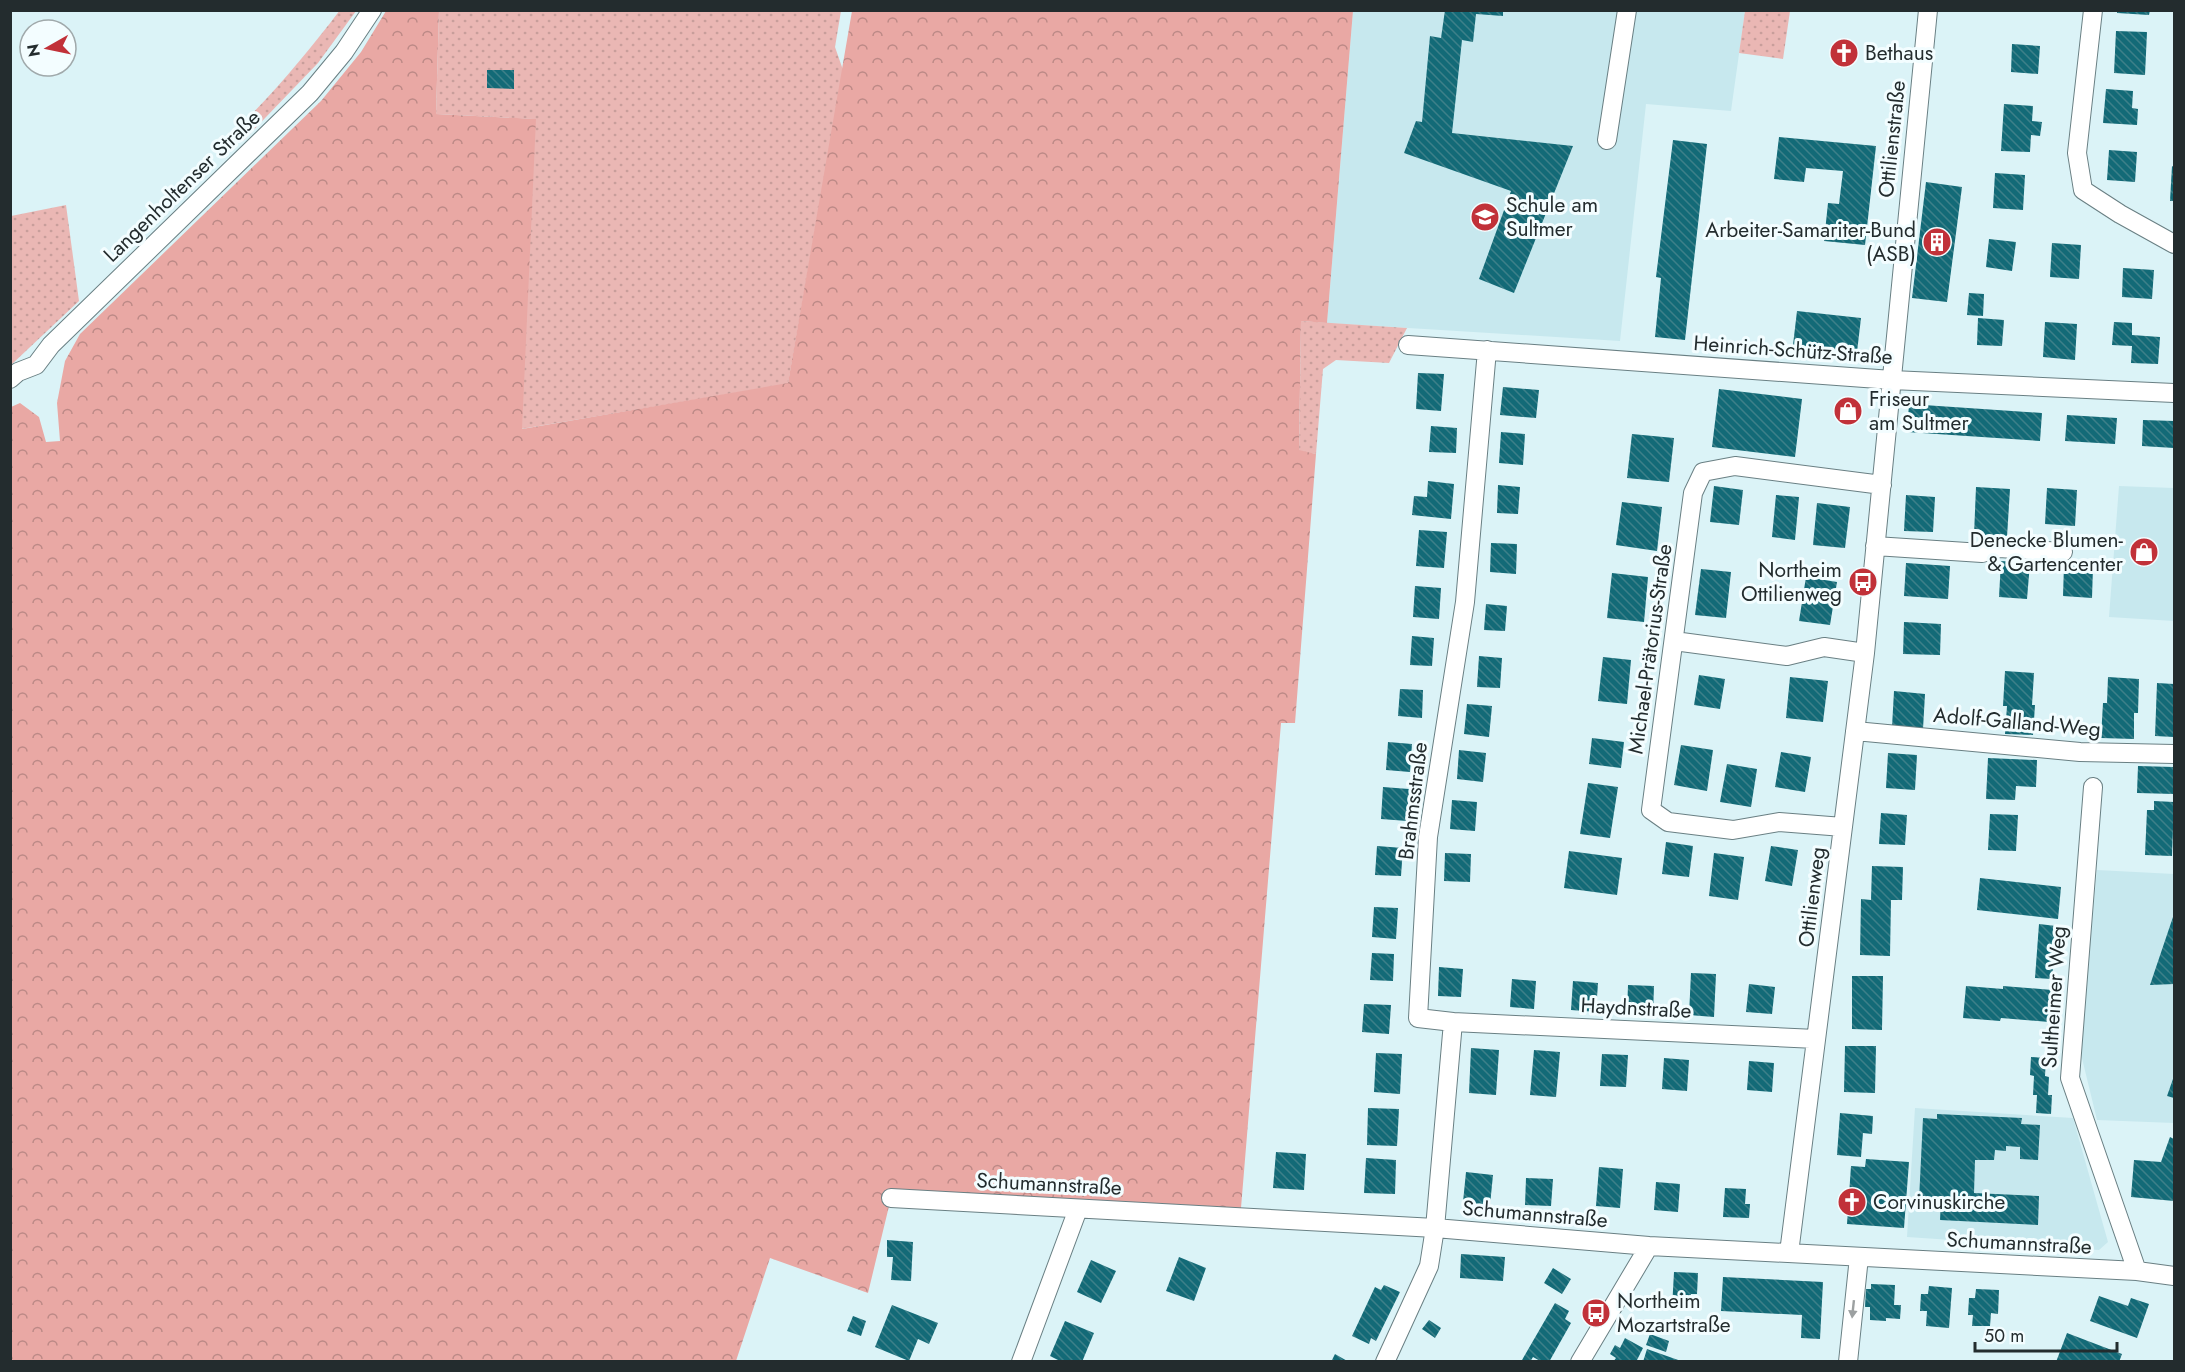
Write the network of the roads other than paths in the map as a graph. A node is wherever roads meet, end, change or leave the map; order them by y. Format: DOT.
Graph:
graph roads {
  1 [pos="372,10"];
  2 [pos="1627,10"];
  3 [pos="1928,10"];
  4 [pos="2093,10"];
  5 [pos="1607,140"];
  6 [pos="2175,244"];
  7 [pos="1408,345"];
  8 [pos="1487,350"];
  9 [pos="10,379"];
  10 [pos="1892,380"];
  11 [pos="2175,393"];
  12 [pos="1882,485"];
  13 [pos="1875,546"];
  14 [pos="2063,552"];
  15 [pos="1674,641"];
  16 [pos="1865,653"];
  17 [pos="1855,730"];
  18 [pos="2175,754"];
  19 [pos="2093,787"];
  20 [pos="1843,827"];
  21 [pos="1453,1022"];
  22 [pos="1816,1039"];
  23 [pos="891,1198"];
  24 [pos="1078,1209"];
  25 [pos="1435,1228"];
  26 [pos="1649,1246"];
  27 [pos="1789,1253"];
  28 [pos="1859,1257"];
  29 [pos="2137,1271"];
  30 [pos="2175,1276"];
  31 [pos="1021,1362"];
  32 [pos="1385,1362"];
  33 [pos="1580,1362"];
  34 [pos="1848,1362"];
  1 -- 9 [label="street, Langenholtenser Straße"];
  2 -- 5 [label="street"];
  3 -- 10 [label="street, Ottilienstraße"];
  4 -- 6 [label="street"];
  7 -- 8 [label="street, Heinrich-Schütz-Straße"];
  8 -- 10 [label="street, Heinrich-Schütz-Straße"];
  8 -- 21 [label="street, Brahmsstraße"];
  10 -- 11 [label="street, Heinrich-Schütz-Straße"];
  10 -- 12 [label="street, Ottilienweg"];
  12 -- 13 [label="street, Ottilienweg"];
  12 -- 15 [label="street, Michael-Prätorius-Straße"];
  13 -- 14 [label="street"];
  13 -- 16 [label="street, Ottilienweg"];
  15 -- 16 [label="street"];
  15 -- 20 [label="street, Michael-Prätorius-Straße"];
  16 -- 17 [label="street, Ottilienweg"];
  17 -- 18 [label="street, Adolf-Galland-Weg"];
  17 -- 20 [label="street, Ottilienweg"];
  19 -- 29 [label="street, Sultheimer Weg"];
  20 -- 22 [label="street, Ottilienweg"];
  21 -- 22 [label="street, Haydnstraße"];
  21 -- 25 [label="street"];
  22 -- 27 [label="street, Ottilienweg"];
  23 -- 24 [label="street, Schumannstraße"];
  24 -- 25 [label="street, Schumannstraße"];
  24 -- 31 [label="street"];
  25 -- 26 [label="street, Schumannstraße"];
  25 -- 32 [label="street"];
  26 -- 27 [label="street, Schumannstraße"];
  26 -- 33 [label="street"];
  27 -- 28 [label="street, Schumannstraße"];
  28 -- 29 [label="street, Schumannstraße"];
  28 -- 34 [label="street, one-way"];
  29 -- 30 [label="street, Schumannstraße"];
}
